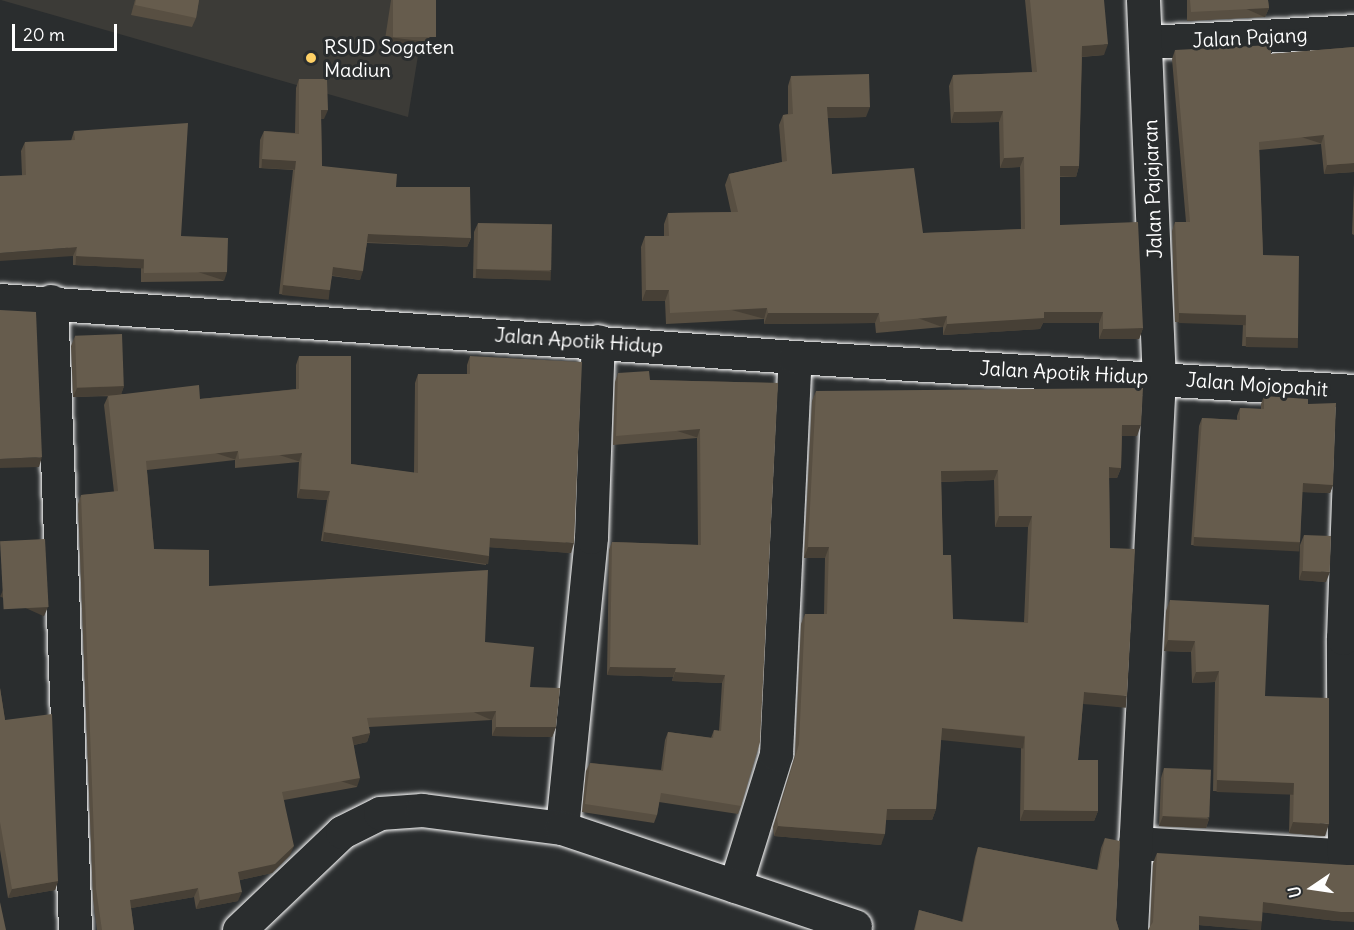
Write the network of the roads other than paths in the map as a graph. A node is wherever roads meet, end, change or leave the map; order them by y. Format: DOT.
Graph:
graph roads {
  1 [pos="1143,0"];
  2 [pos="1354,31"];
  3 [pos="1147,42"];
  4 [pos="0,300"];
  5 [pos="51,301"];
  6 [pos="598,341"];
  7 [pos="795,357"];
  8 [pos="1159,378"];
  9 [pos="1353,391"];
  10 [pos="562,828"];
  11 [pos="1135,843"];
  12 [pos="1349,856"];
  13 [pos="735,886"];
  14 [pos="855,926"];
  15 [pos="75,930"];
  16 [pos="239,930"];
  17 [pos="1131,930"];
  1 -- 3 [label="street, Jalan Pajajaran"];
  2 -- 3 [label="street, Jalan Pajang"];
  3 -- 8 [label="street, Jalan Pajajaran"];
  4 -- 5 [label="street, Jalan Apotik Hidup"];
  5 -- 6 [label="street, Jalan Apotik Hidup"];
  5 -- 15 [label="street"];
  6 -- 7 [label="street, Jalan Apotik Hidup"];
  6 -- 10 [label="street"];
  7 -- 8 [label="street, Jalan Apotik Hidup"];
  7 -- 13 [label="street"];
  8 -- 9 [label="street, Jalan Mojopahit"];
  8 -- 11 [label="street, Jalan Pajajaran"];
  9 -- 12 [label="street"];
  10 -- 13 [label="street"];
  10 -- 16 [label="street"];
  11 -- 12 [label="street"];
  11 -- 17 [label="street, Jalan Pajajaran"];
  13 -- 14 [label="street"];
}
